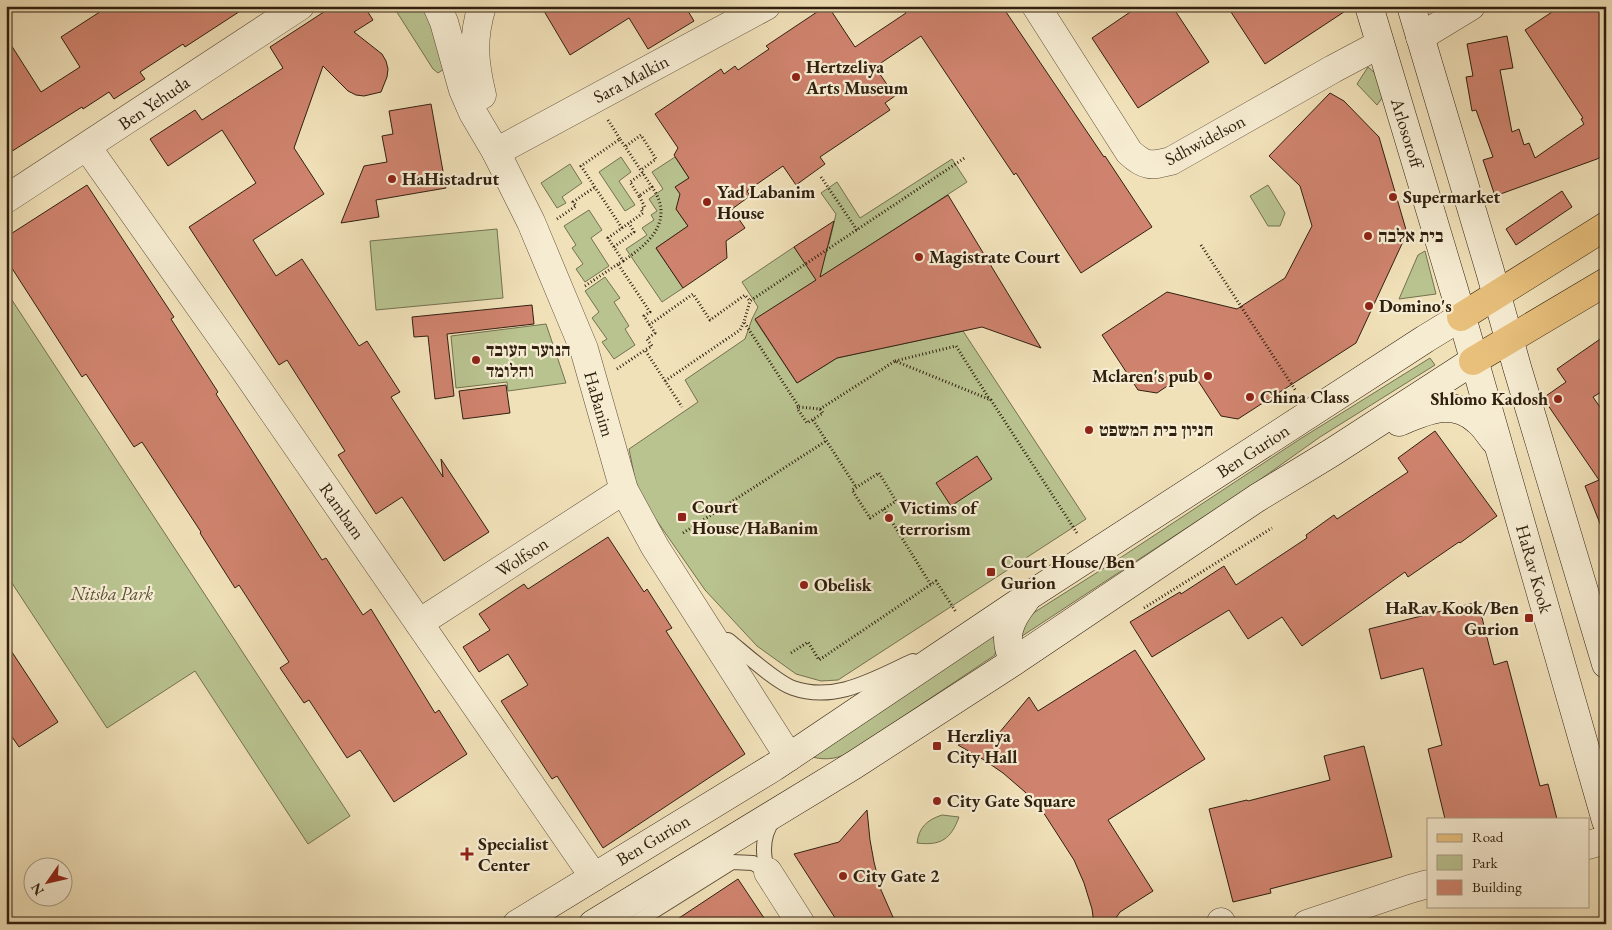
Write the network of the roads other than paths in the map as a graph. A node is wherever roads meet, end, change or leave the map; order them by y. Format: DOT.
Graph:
graph roads {
  1 [pos="300,6"];
  2 [pos="437,6"];
  3 [pos="482,6"];
  4 [pos="766,6"];
  5 [pos="1036,6"];
  6 [pos="1369,6"];
  7 [pos="1412,6"];
  8 [pos="1471,6"];
  9 [pos="1420,37"];
  10 [pos="1380,44"];
  11 [pos="87,148"];
  12 [pos="496,152"];
  13 [pos="6,199"];
  14 [pos="1606,226"];
  15 [pos="1606,282"];
  16 [pos="1497,295"];
  17 [pos="1462,317"];
  18 [pos="1509,340"];
  19 [pos="1473,361"];
  20 [pos="1498,446"];
  21 [pos="1331,453"];
  22 [pos="624,490"];
  23 [pos="686,596"];
  24 [pos="1027,597"];
  25 [pos="419,624"];
  26 [pos="981,628"];
  27 [pos="728,640"];
  28 [pos="1014,661"];
  29 [pos="1606,664"];
  30 [pos="791,761"];
  31 [pos="854,766"];
  32 [pos="785,809"];
  33 [pos="1606,821"];
  34 [pos="1606,840"];
  35 [pos="1590,844"];
  36 [pos="768,872"];
  37 [pos="594,876"];
  38 [pos="1427,884"];
  39 [pos="517,924"];
  40 [pos="593,924"];
  41 [pos="633,924"];
  42 [pos="800,924"];
  43 [pos="1308,924"];
  1 -- 11 [label="street, Ben Yehuda"];
  2 -- 12 [label="street, HaBanim"];
  3 -- 12 [label="street, HaBanim"];
  4 -- 12 [label="street, Sara Malkin"];
  5 -- 10 [label="street, Sdhwidelson"];
  6 -- 10 [label="street, Arlosoroff"];
  7 -- 9 [label="street"];
  8 -- 9 [label="street"];
  9 -- 16 [label="street"];
  10 -- 17 [label="street, Arlosoroff"];
  11 -- 13 [label="street, Ben Yehuda"];
  11 -- 25 [label="street, Rambam"];
  12 -- 22 [label="street, HaBanim"];
  14 -- 16 [label="main road, Ben Gurion"];
  15 -- 18 [label="main road"];
  16 -- 17 [label="main road, Ben Gurion"];
  16 -- 18 [label="street"];
  17 -- 19 [label="street, HaRav Kook"];
  17 -- 24 [label="street, Ben Gurion"];
  18 -- 19 [label="main road"];
  18 -- 29 [label="street"];
  19 -- 20 [label="street, HaRav Kook"];
  19 -- 21 [label="street"];
  20 -- 21 [label="street"];
  20 -- 33 [label="street, HaRav Kook"];
  21 -- 28 [label="street"];
  22 -- 23 [label="street, HaBanim"];
  22 -- 25 [label="street, Wolfson"];
  23 -- 27 [label="street, HaBanim"];
  23 -- 30 [label="street, HaBanim"];
  24 -- 26 [label="street, Ben Gurion"];
  24 -- 28 [label="street, Ben Gurion"];
  25 -- 37 [label="street, Rambam"];
  26 -- 27 [label="lane"];
  26 -- 30 [label="street, Ben Gurion"];
  27 -- 30 [label="street, HaBanim"];
  28 -- 31 [label="street"];
  30 -- 31 [label="street"];
  30 -- 32 [label="street"];
  30 -- 37 [label="street, Ben Gurion"];
  31 -- 32 [label="street"];
  32 -- 36 [label="lane"];
  32 -- 40 [label="street"];
  34 -- 35 [label="street"];
  36 -- 41 [label="lane"];
  36 -- 42 [label="street"];
  37 -- 39 [label="street, Ben Gurion"];
  38 -- 43 [label="street"];
}
